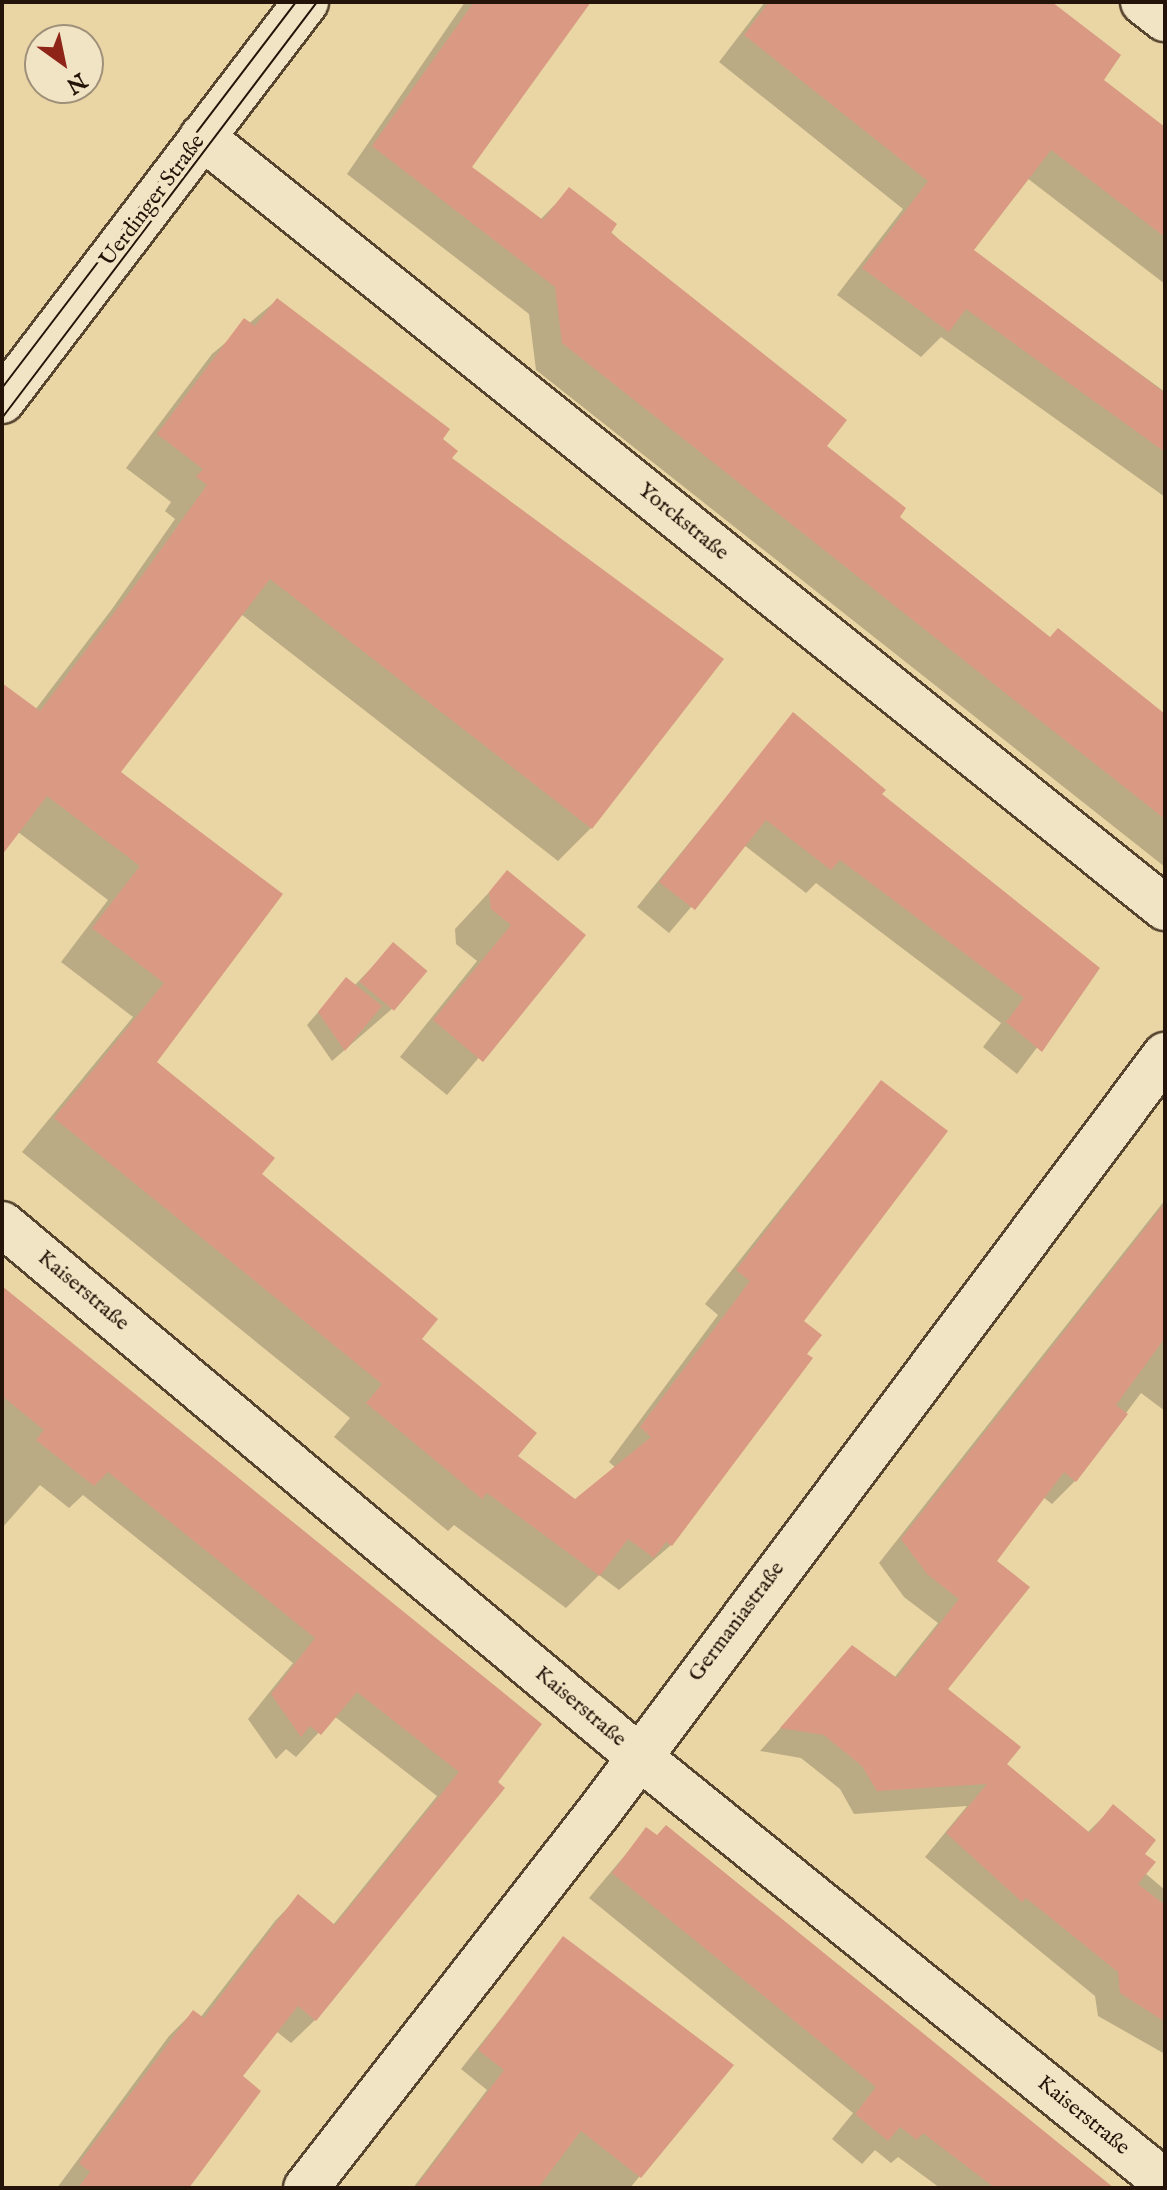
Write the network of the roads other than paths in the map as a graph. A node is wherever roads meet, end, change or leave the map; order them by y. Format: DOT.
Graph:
graph roads {
  1 [pos="306,2"];
  2 [pos="1143,2"];
  3 [pos="1165,19"];
  4 [pos="202,137"];
  5 [pos="2,401"];
  6 [pos="1165,908"];
  7 [pos="1165,1055"];
  8 [pos="2,1224"];
  9 [pos="638,1756"];
  10 [pos="1165,2182"];
  11 [pos="306,2188"];
  1 -- 4 [label="street, Uerdinger Straße"];
  2 -- 3 [label="street"];
  4 -- 5 [label="street, Uerdinger Straße"];
  4 -- 6 [label="street, Yorckstraße"];
  7 -- 9 [label="street, Germaniastraße"];
  8 -- 9 [label="street, Kaiserstraße"];
  9 -- 10 [label="street, Kaiserstraße"];
  9 -- 11 [label="street, Germaniastraße"];
}
